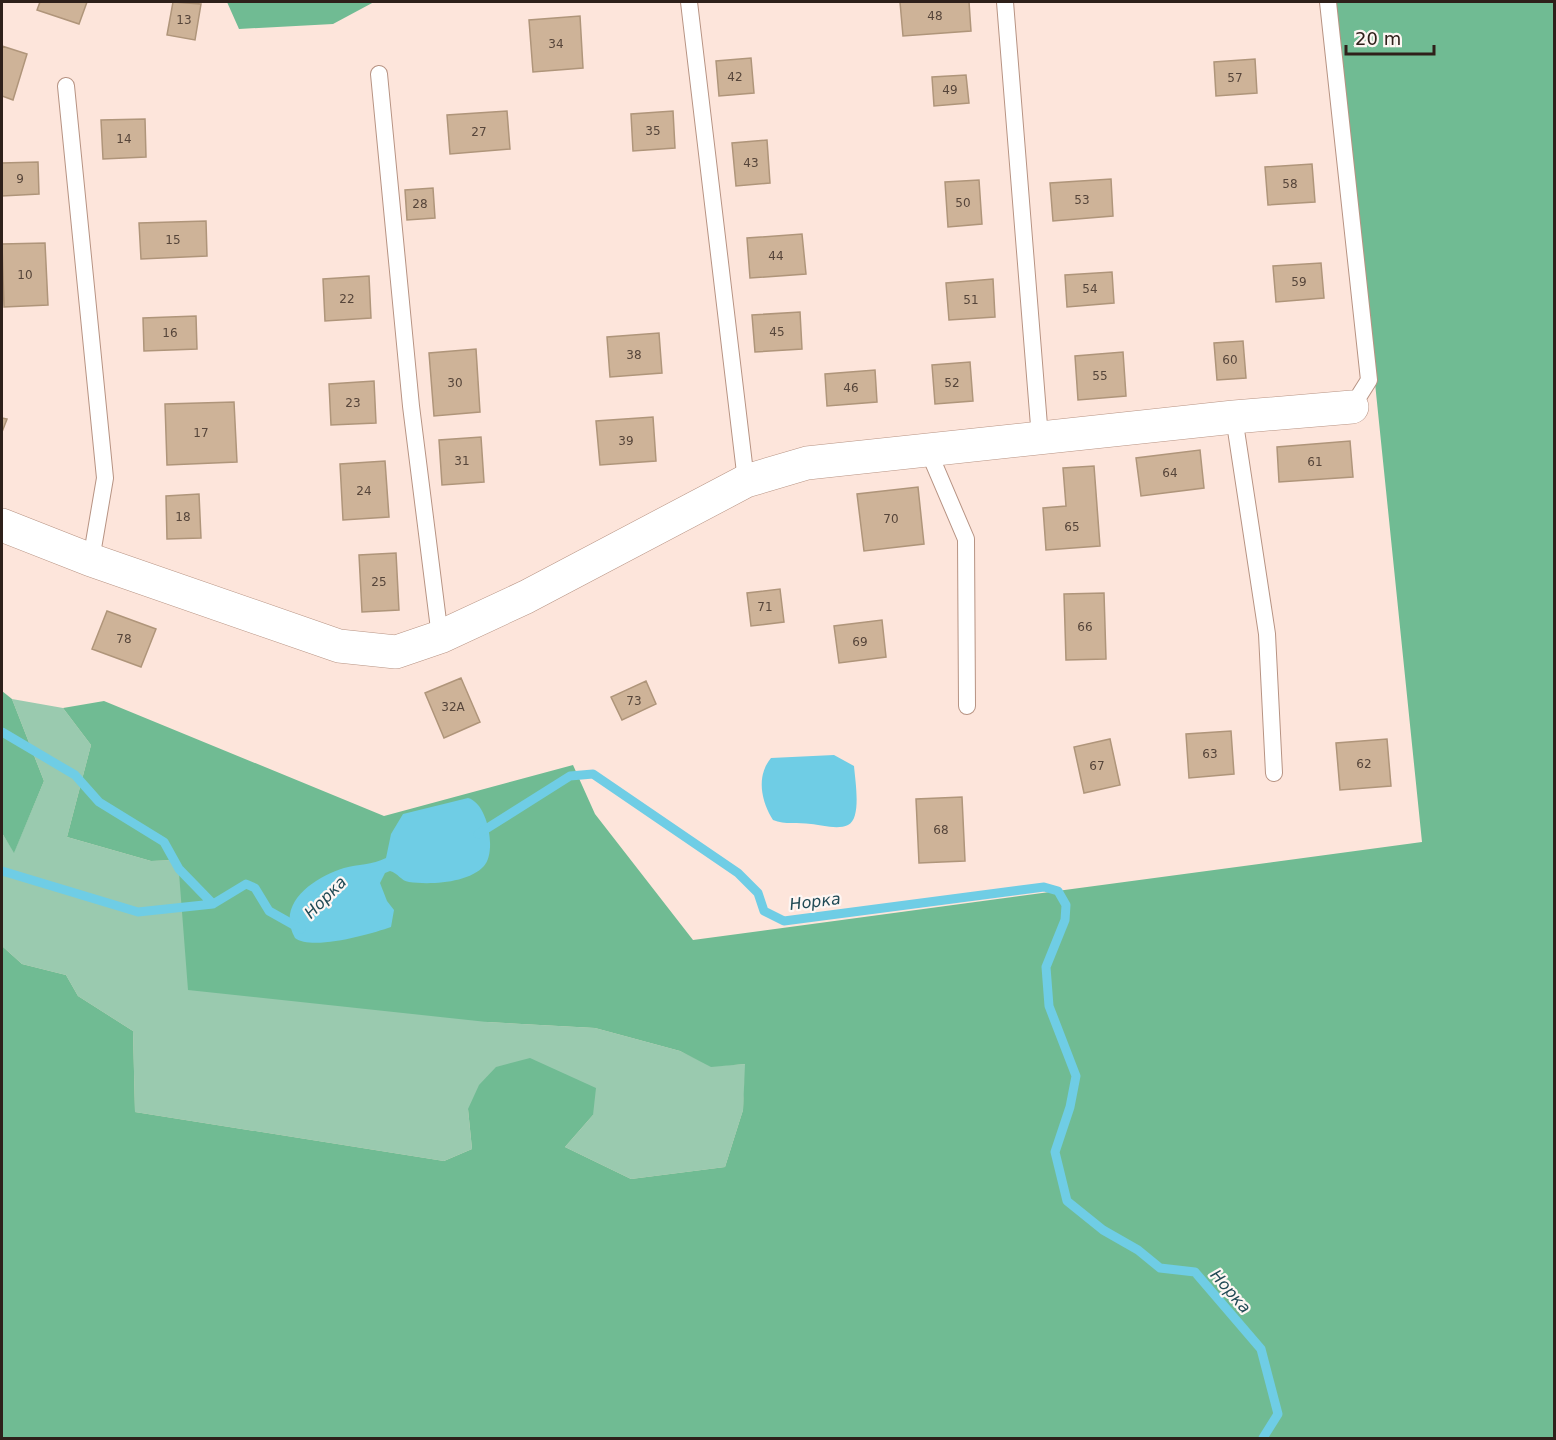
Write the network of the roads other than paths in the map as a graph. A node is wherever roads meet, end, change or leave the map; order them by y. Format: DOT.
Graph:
graph roads {
  1 [pos="689,2"];
  2 [pos="1005,2"];
  3 [pos="1328,2"];
  4 [pos="379,74"];
  5 [pos="66,86"];
  6 [pos="1352,407"];
  7 [pos="1234,417"];
  8 [pos="1040,438"];
  9 [pos="928,450"];
  10 [pos="746,481"];
  11 [pos="2,525"];
  12 [pos="91,560"];
  13 [pos="440,637"];
  14 [pos="967,706"];
  15 [pos="1274,773"];
  1 -- 10 [label="lane"];
  2 -- 8 [label="lane"];
  3 -- 6 [label="lane"];
  4 -- 13 [label="lane"];
  5 -- 12 [label="lane"];
  6 -- 7 [label="street"];
  7 -- 8 [label="street"];
  7 -- 15 [label="lane"];
  8 -- 9 [label="street"];
  9 -- 10 [label="street"];
  9 -- 14 [label="lane"];
  10 -- 13 [label="street"];
  11 -- 12 [label="street"];
  12 -- 13 [label="street"];
}
